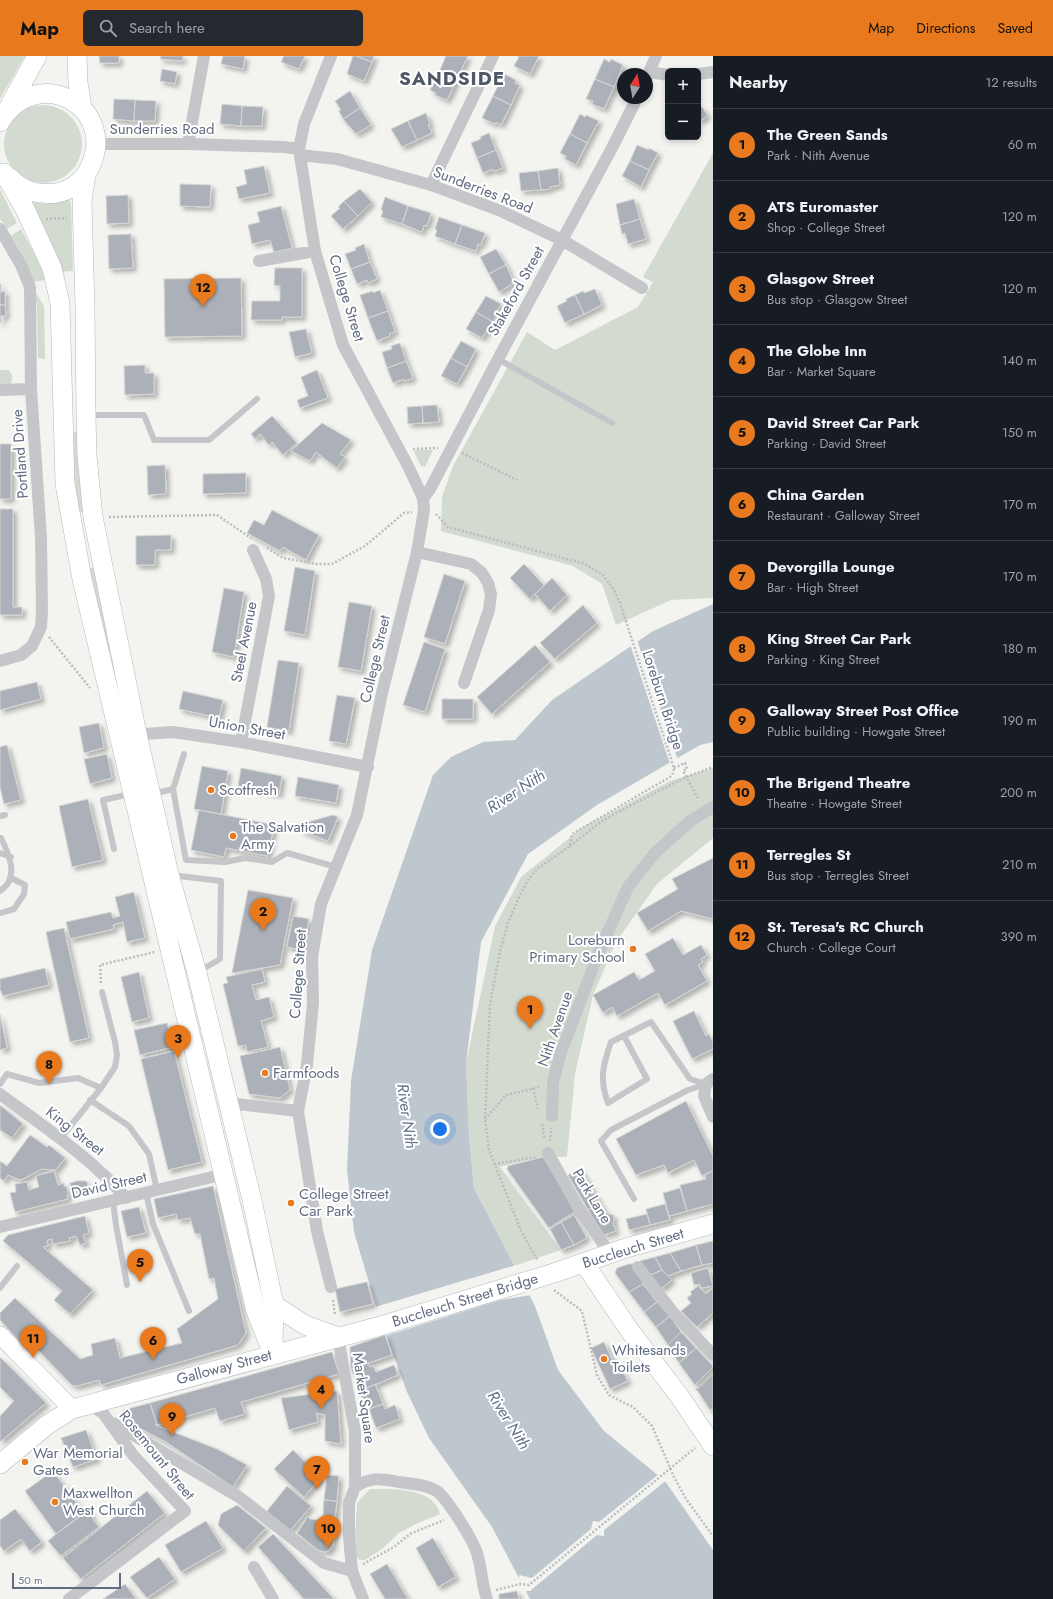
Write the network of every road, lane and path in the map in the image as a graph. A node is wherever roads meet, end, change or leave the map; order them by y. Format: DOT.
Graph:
graph roads {
  1 [pos="37,56"];
  2 [pos="77,56"];
  3 [pos="204,56"];
  4 [pos="332,56"];
  5 [pos="493,56"];
  6 [pos="656,56"];
  7 [pos="651,68"];
  8 [pos="713,72"];
  9 [pos="701,74"];
  10 [pos="653,75"];
  11 [pos="665,75"];
  12 [pos="634,104"];
  13 [pos="82,108"];
  14 [pos="4,116"];
  15 [pos="97,144"];
  16 [pos="188,144"];
  17 [pos="300,152"];
  18 [pos="2,169"];
  19 [pos="86,175"];
  20 [pos="430,185"];
  21 [pos="0,229"];
  22 [pos="562,240"];
  23 [pos="315,251"];
  24 [pos="259,261"];
  25 [pos="642,288"];
  26 [pos="498,359"];
  27 [pos="31,389"];
  28 [pos="0,390"];
  29 [pos="257,399"];
  30 [pos="86,415"];
  31 [pos="612,423"];
  32 [pos="452,448"];
  33 [pos="399,449"];
  34 [pos="517,480"];
  35 [pos="423,504"];
  36 [pos="93,517"];
  37 [pos="253,545"];
  38 [pos="265,547"];
  39 [pos="417,552"];
  40 [pos="0,661"];
  41 [pos="464,683"];
  42 [pos="128,736"];
  43 [pos="241,742"];
  44 [pos="184,754"];
  45 [pos="368,767"];
  46 [pos="713,767"];
  47 [pos="674,768"];
  48 [pos="686,777"];
  49 [pos="173,790"];
  50 [pos="142,794"];
  51 [pos="710,809"];
  52 [pos="1,838"];
  53 [pos="570,846"];
  54 [pos="114,849"];
  55 [pos="0,853"];
  56 [pos="11,857"];
  57 [pos="336,867"];
  58 [pos="170,874"];
  59 [pos="11,878"];
  60 [pos="0,890"];
  61 [pos="0,913"];
  62 [pos="171,948"];
  63 [pos="197,973"];
  64 [pos="102,992"];
  65 [pos="624,1036"];
  66 [pos="710,1081"];
  67 [pos="554,1083"];
  68 [pos="0,1084"];
  69 [pos="101,1088"];
  70 [pos="0,1094"];
  71 [pos="90,1100"];
  72 [pos="228,1103"];
  73 [pos="298,1110"];
  74 [pos="552,1116"];
  75 [pos="713,1117"];
  76 [pos="485,1119"];
  77 [pos="60,1139"];
  78 [pos="549,1154"];
  79 [pos="494,1164"];
  80 [pos="224,1174"];
  81 [pos="152,1191"];
  82 [pos="126,1198"];
  83 [pos="634,1199"];
  84 [pos="113,1200"];
  85 [pos="713,1224"];
  86 [pos="0,1227"];
  87 [pos="530,1247"];
  88 [pos="610,1254"];
  89 [pos="584,1263"];
  90 [pos="17,1266"];
  91 [pos="638,1267"];
  92 [pos="554,1281"];
  93 [pos="127,1285"];
  94 [pos="331,1287"];
  95 [pos="0,1288"];
  96 [pos="274,1305"];
  97 [pos="188,1311"];
  98 [pos="335,1315"];
  99 [pos="377,1327"];
  100 [pos="0,1335"];
  101 [pos="338,1337"];
  102 [pos="273,1354"];
  103 [pos="713,1355"];
  104 [pos="713,1372"];
  105 [pos="684,1403"];
  106 [pos="80,1406"];
  107 [pos="108,1420"];
  108 [pos="710,1445"];
  109 [pos="0,1464"];
  110 [pos="671,1468"];
  111 [pos="355,1487"];
  112 [pos="456,1515"];
  113 [pos="713,1536"];
  114 [pos="254,1567"];
  115 [pos="352,1571"];
  116 [pos="487,1598"];
  117 [pos="69,1599"];
  118 [pos="273,1599"];
  119 [pos="363,1599"];
  1 -- 14 [label="main road"];
  2 -- 13 [label="main road"];
  3 -- 16 [label="street"];
  4 -- 17 [label="street, College Street"];
  5 -- 20 [label="street"];
  6 -- 7 [label="street"];
  8 -- 9 [label="street"];
  10 -- 11 [label="street"];
  12 -- 22 [label="street, Stakeford Street"];
  13 -- 14 [label="main road"];
  13 -- 15 [label="main road"];
  15 -- 16 [label="street, Sunderries Road"];
  15 -- 19 [label="main road"];
  16 -- 17 [label="street, Sunderries Road"];
  17 -- 20 [label="street, Sunderries Road"];
  17 -- 23 [label="street, College Street"];
  18 -- 19 [label="main road"];
  18 -- 42 [label="main road"];
  19 -- 30 [label="main road"];
  20 -- 22 [label="street, Sunderries Road"];
  21 -- 27 [label="street, Portland Drive"];
  22 -- 25 [label="street, Sunderries Road"];
  22 -- 26 [label="street, Stakeford Street"];
  23 -- 24 [label="street"];
  23 -- 33 [label="street, College Street"];
  26 -- 31 [label="lane"];
  26 -- 32 [label="street, Stakeford Street"];
  27 -- 28 [label="street"];
  27 -- 40 [label="street, Portland Drive"];
  29 -- 30 [label="lane"];
  30 -- 36 [label="main road"];
  32 -- 33 [label="path"];
  32 -- 34 [label="path"];
  32 -- 35 [label="street, Stakeford Street"];
  33 -- 35 [label="street, College Street"];
  35 -- 38 [label="path"];
  35 -- 39 [label="street, College Street"];
  35 -- 47 [label="path, Loreburn Bridge"];
  36 -- 37 [label="path"];
  36 -- 42 [label="main road"];
  37 -- 43 [label="street, Steel Avenue"];
  39 -- 41 [label="street"];
  39 -- 45 [label="street, College Street"];
  42 -- 43 [label="street, Union Street"];
  42 -- 50 [label="main road"];
  43 -- 45 [label="street, Union Street"];
  44 -- 49 [label="lane"];
  45 -- 57 [label="street, College Street"];
  46 -- 48 [label="path"];
  47 -- 48 [label="path"];
  47 -- 53 [label="path, Loreburn Bridge"];
  48 -- 51 [label="path"];
  48 -- 53 [label="path"];
  49 -- 50 [label="lane"];
  49 -- 57 [label="lane"];
  50 -- 54 [label="lane"];
  50 -- 58 [label="main road"];
  50 -- 62 [label="main road"];
  51 -- 67 [label="street, Nith Avenue"];
  52 -- 56 [label="lane"];
  53 -- 76 [label="path"];
  55 -- 56 [label="lane"];
  56 -- 59 [label="lane"];
  57 -- 73 [label="street, College Street"];
  58 -- 63 [label="main road"];
  58 -- 63 [label="lane"];
  59 -- 60 [label="lane"];
  59 -- 61 [label="lane"];
  62 -- 64 [label="path"];
  62 -- 80 [label="main road"];
  63 -- 72 [label="main road"];
  64 -- 69 [label="lane"];
  65 -- 65 [label="lane"];
  65 -- 66 [label="lane"];
  66 -- 75 [label="street"];
  66 -- 83 [label="lane"];
  67 -- 74 [label="street, Nith Avenue"];
  67 -- 76 [label="path"];
  68 -- 69 [label="lane"];
  69 -- 71 [label="lane"];
  70 -- 77 [label="street, King Street"];
  71 -- 77 [label="lane"];
  71 -- 81 [label="lane"];
  72 -- 73 [label="street"];
  72 -- 96 [label="main road"];
  73 -- 94 [label="street, College Street"];
  74 -- 78 [label="path"];
  76 -- 79 [label="path"];
  77 -- 82 [label="street, King Street"];
  78 -- 79 [label="path"];
  78 -- 88 [label="street, Park Lane"];
  79 -- 87 [label="path"];
  80 -- 81 [label="street, David Street"];
  80 -- 102 [label="main road"];
  81 -- 82 [label="street, David Street"];
  81 -- 97 [label="lane"];
  82 -- 84 [label="street, David Street"];
  84 -- 86 [label="street, David Street"];
  84 -- 93 [label="lane"];
  85 -- 88 [label="main road, Buccleuch Street"];
  88 -- 89 [label="main road, Buccleuch Street"];
  89 -- 92 [label="main road, Buccleuch Street"];
  89 -- 105 [label="main road"];
  90 -- 95 [label="lane"];
  91 -- 103 [label="street"];
  92 -- 99 [label="main road, Buccleuch Street Bridge, bridge"];
  92 -- 110 [label="path"];
  94 -- 98 [label="path"];
  96 -- 101 [label="main road"];
  96 -- 102 [label="main road"];
  99 -- 101 [label="main road, Galloway Street"];
  100 -- 106 [label="street"];
  101 -- 102 [label="main road, Galloway Street"];
  101 -- 111 [label="street, Market Square"];
  102 -- 106 [label="main road, Galloway Street"];
  104 -- 105 [label="path"];
  105 -- 108 [label="main road"];
  106 -- 107 [label="street, Rosemount Street"];
  106 -- 109 [label="main road, Galloway Street"];
  107 -- 115 [label="street"];
  107 -- 117 [label="street, Rosemount Street"];
  108 -- 110 [label="path"];
  110 -- 113 [label="path"];
  110 -- 116 [label="path"];
  111 -- 112 [label="street"];
  111 -- 115 [label="street, Market Square"];
  112 -- 115 [label="path"];
  112 -- 116 [label="street"];
  114 -- 118 [label="street"];
  115 -- 119 [label="street, Market Square"];
}
